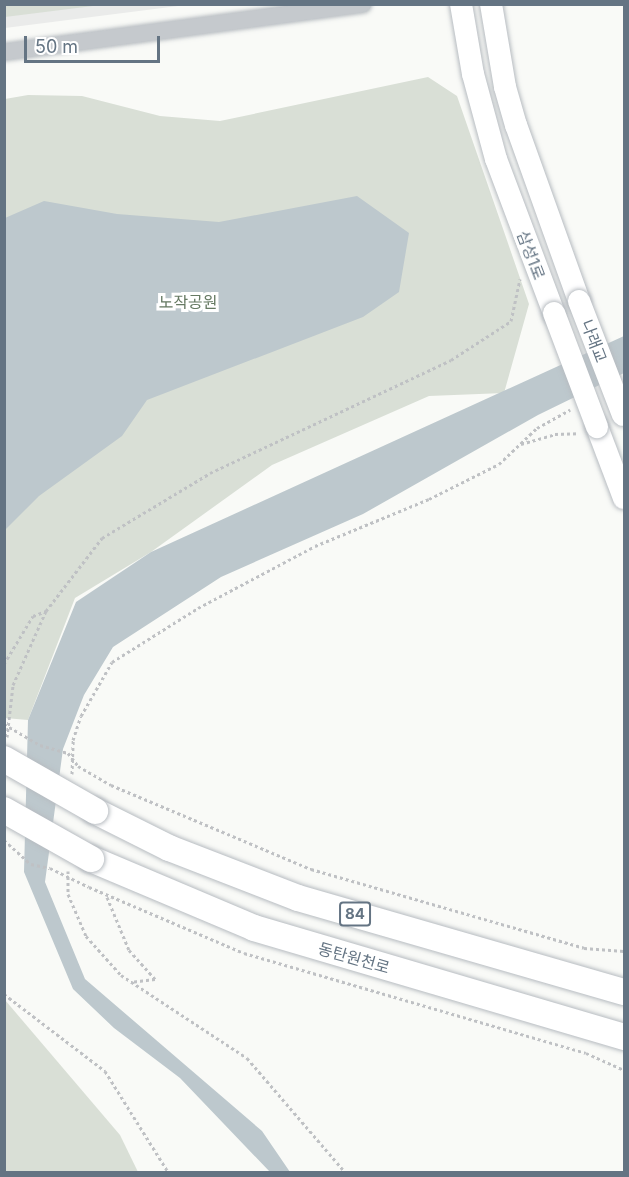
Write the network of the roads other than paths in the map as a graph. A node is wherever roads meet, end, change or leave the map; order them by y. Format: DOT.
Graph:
graph roads {
  1 [pos="363,4"];
  2 [pos="461,4"];
  3 [pos="491,4"];
  4 [pos="4,51"];
  5 [pos="579,301"];
  6 [pos="624,417"];
  7 [pos="624,498"];
  8 [pos="5,751"];
  9 [pos="4,810"];
  10 [pos="624,992"];
  11 [pos="624,1037"];
  1 -- 4 [label="street"];
  2 -- 7 [label="street, 삼성1로, bridge"];
  3 -- 5 [label="street, 삼성1로"];
  5 -- 6 [label="street, 나래교, bridge"];
  8 -- 10 [label="main road, 84, bridge"];
  9 -- 11 [label="main road, 동탄원천로, bridge"];
}
